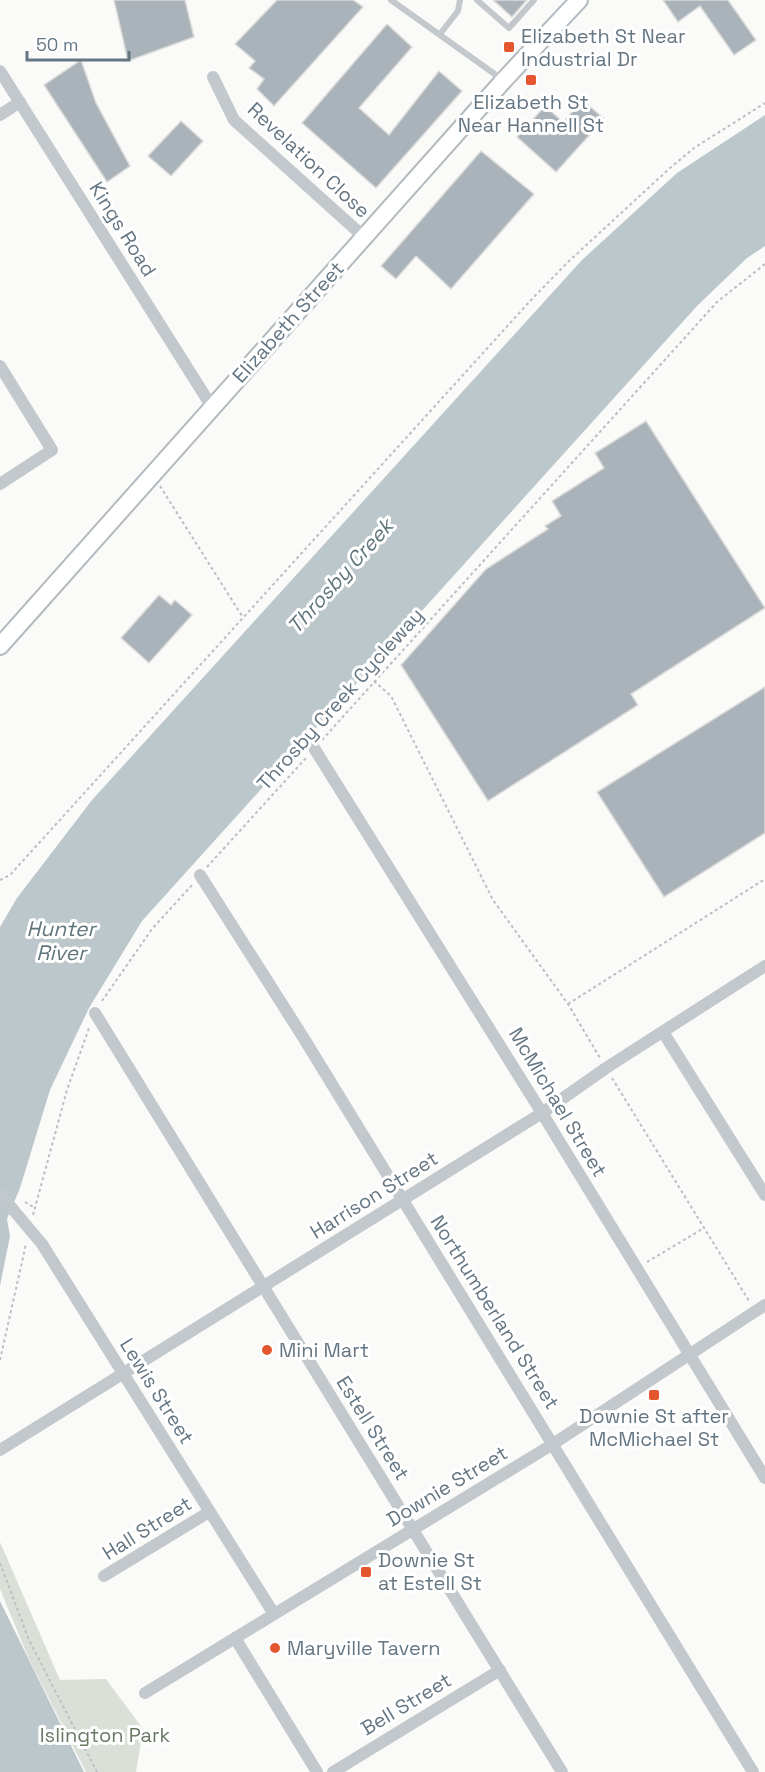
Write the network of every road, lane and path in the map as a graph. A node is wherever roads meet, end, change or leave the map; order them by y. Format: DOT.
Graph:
graph roads {
  1 [pos="391,0"];
  2 [pos="460,0"];
  3 [pos="477,0"];
  4 [pos="534,0"];
  5 [pos="579,0"];
  6 [pos="440,34"];
  7 [pos="0,71"];
  8 [pos="213,77"];
  9 [pos="504,80"];
  10 [pos="20,102"];
  11 [pos="765,104"];
  12 [pos="0,115"];
  13 [pos="364,237"];
  14 [pos="765,264"];
  15 [pos="0,366"];
  16 [pos="212,407"];
  17 [pos="0,484"];
  18 [pos="159,484"];
  19 [pos="243,617"];
  20 [pos="0,646"];
  21 [pos="375,681"];
  22 [pos="314,748"];
  23 [pos="200,875"];
  24 [pos="765,879"];
  25 [pos="0,880"];
  26 [pos="764,968"];
  27 [pos="568,1004"];
  28 [pos="94,1013"];
  29 [pos="663,1032"];
  30 [pos="606,1068"];
  31 [pos="542,1113"];
  32 [pos="0,1194"];
  33 [pos="765,1195"];
  34 [pos="402,1201"];
  35 [pos="17,1204"];
  36 [pos="35,1208"];
  37 [pos="34,1214"];
  38 [pos="704,1228"];
  39 [pos="27,1239"];
  40 [pos="637,1269"];
  41 [pos="262,1288"];
  42 [pos="749,1301"];
  43 [pos="765,1305"];
  44 [pos="690,1356"];
  45 [pos="0,1360"];
  46 [pos="124,1374"];
  47 [pos="554,1444"];
  48 [pos="0,1450"];
  49 [pos="765,1478"];
  50 [pos="209,1512"];
  51 [pos="413,1530"];
  52 [pos="0,1563"];
  53 [pos="104,1576"];
  54 [pos="274,1614"];
  55 [pos="235,1638"];
  56 [pos="500,1670"];
  57 [pos="146,1693"];
  58 [pos="97,1772"];
  59 [pos="317,1772"];
  60 [pos="333,1772"];
  61 [pos="562,1772"];
  62 [pos="753,1772"];
  1 -- 6 [label="lane"];
  2 -- 6 [label="lane"];
  3 -- 4 [label="lane"];
  5 -- 9 [label="main road, Elizabeth Street"];
  6 -- 9 [label="lane"];
  7 -- 10 [label="street, Kings Road"];
  8 -- 13 [label="street, Revelation Close"];
  9 -- 13 [label="main road, Elizabeth Street"];
  10 -- 12 [label="street"];
  10 -- 16 [label="street, Kings Road"];
  11 -- 19 [label="path"];
  13 -- 16 [label="main road, Elizabeth Street"];
  14 -- 21 [label="path, Throsby Creek Cycleway"];
  15 -- 17 [label="street"];
  16 -- 20 [label="main road, Elizabeth Street"];
  18 -- 19 [label="path"];
  19 -- 25 [label="path"];
  21 -- 22 [label="path, Throsby Creek Cycleway"];
  21 -- 27 [label="path"];
  22 -- 23 [label="path, Throsby Creek Cycleway"];
  22 -- 31 [label="street, McMichael Street"];
  23 -- 28 [label="path, Throsby Creek Cycleway"];
  23 -- 34 [label="street, Northumberland Street"];
  24 -- 27 [label="path"];
  26 -- 29 [label="street, Harrison Street"];
  27 -- 30 [label="path"];
  28 -- 36 [label="path, Throsby Creek Cycleway"];
  28 -- 41 [label="street, Estell Street"];
  29 -- 30 [label="street, Harrison Street"];
  29 -- 33 [label="street"];
  30 -- 31 [label="street, Harrison Street"];
  30 -- 38 [label="path"];
  31 -- 34 [label="street, Harrison Street"];
  31 -- 40 [label="street, McMichael Street"];
  32 -- 35 [label="street, Lewis Street"];
  34 -- 41 [label="street, Harrison Street"];
  34 -- 47 [label="street, Northumberland Street"];
  35 -- 36 [label="path"];
  35 -- 46 [label="street, Lewis Street"];
  36 -- 37 [label="path, Throsby Creek Cycleway"];
  38 -- 40 [label="path"];
  38 -- 42 [label="path"];
  39 -- 45 [label="path"];
  40 -- 44 [label="street, McMichael Street"];
  41 -- 46 [label="street, Harrison Street"];
  41 -- 51 [label="street, Estell Street"];
  43 -- 44 [label="street, Downie Street"];
  44 -- 47 [label="street, Downie Street"];
  44 -- 49 [label="street, McMichael Street"];
  46 -- 48 [label="street, Harrison Street"];
  46 -- 50 [label="street, Lewis Street"];
  47 -- 51 [label="street, Downie Street"];
  47 -- 62 [label="street, Northumberland Street"];
  50 -- 53 [label="street, Hall Street"];
  50 -- 54 [label="street, Lewis Street"];
  51 -- 54 [label="street, Downie Street"];
  51 -- 56 [label="street, Estell Street"];
  52 -- 58 [label="path"];
  54 -- 55 [label="street, Downie Street"];
  55 -- 57 [label="street, Downie Street"];
  55 -- 59 [label="street"];
  56 -- 60 [label="street, Bell Street"];
  56 -- 61 [label="street, Estell Street"];
}
